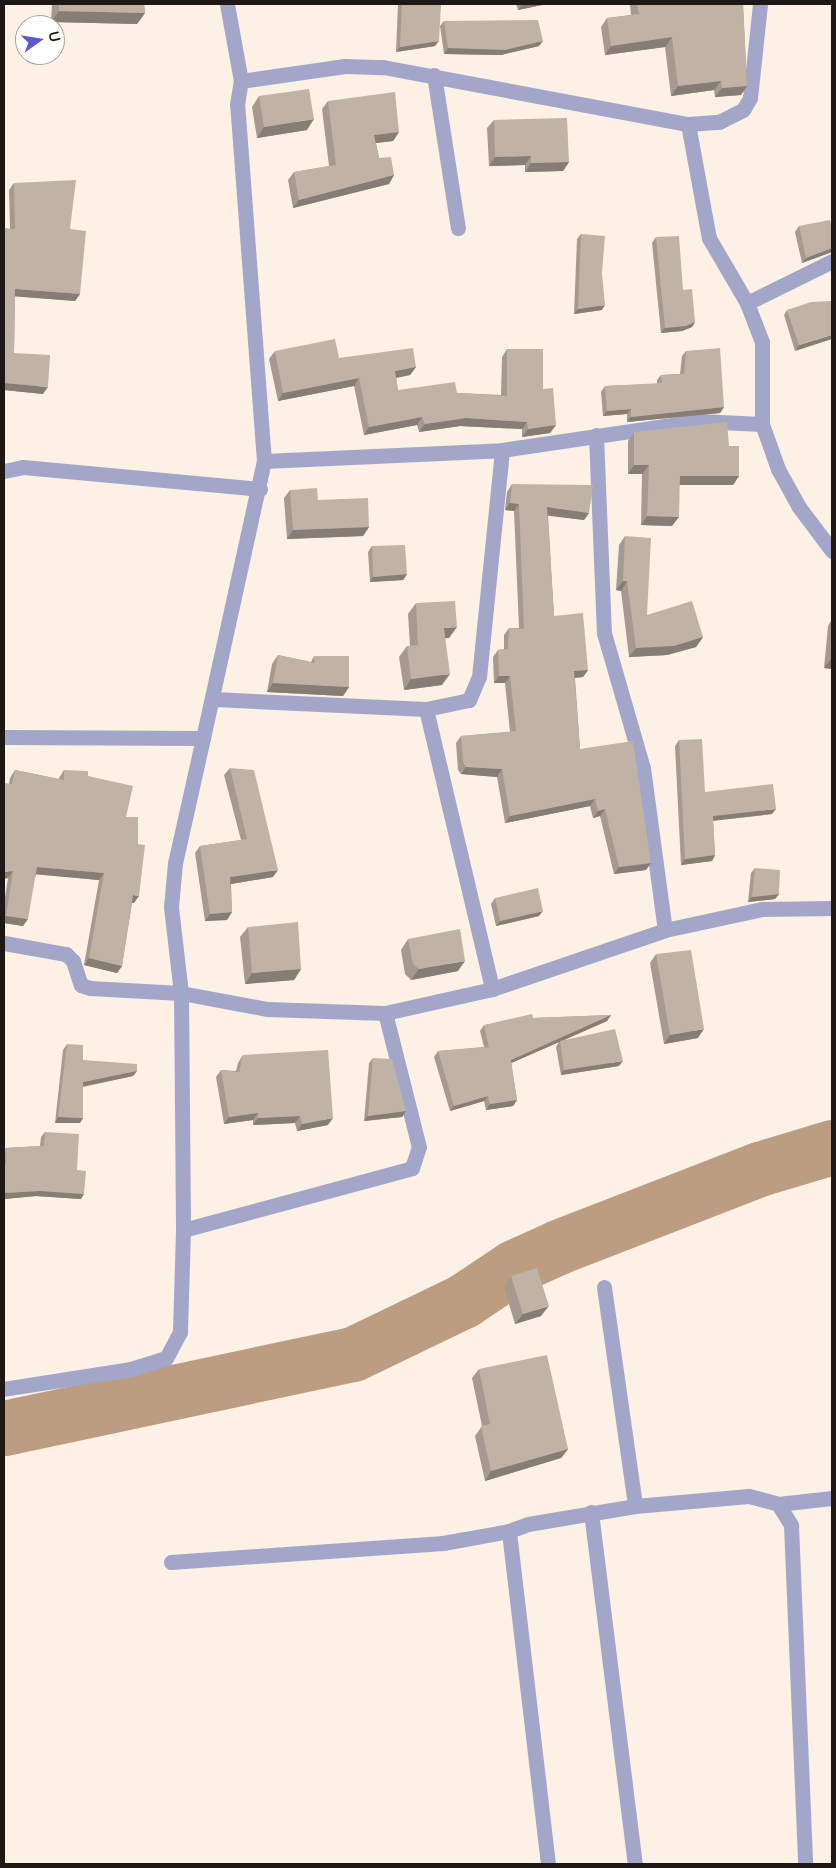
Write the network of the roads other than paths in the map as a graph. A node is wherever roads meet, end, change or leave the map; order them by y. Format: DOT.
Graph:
graph roads {
  1 [pos="227,4"];
  2 [pos="760,4"];
  3 [pos="434,75"];
  4 [pos="241,81"];
  5 [pos="688,124"];
  6 [pos="458,228"];
  7 [pos="832,261"];
  8 [pos="748,303"];
  9 [pos="762,424"];
  10 [pos="596,435"];
  11 [pos="502,450"];
  12 [pos="264,461"];
  13 [pos="4,471"];
  14 [pos="260,489"];
  15 [pos="832,551"];
  16 [pos="213,699"];
  17 [pos="426,709"];
  18 [pos="4,737"];
  19 [pos="204,738"];
  20 [pos="832,908"];
  21 [pos="666,930"];
  22 [pos="4,943"];
  23 [pos="492,989"];
  24 [pos="181,993"];
  25 [pos="385,1013"];
  26 [pos="183,1230"];
  27 [pos="604,1287"];
  28 [pos="4,1389"];
  29 [pos="832,1498"];
  30 [pos="778,1504"];
  31 [pos="635,1506"];
  32 [pos="591,1512"];
  33 [pos="509,1531"];
  34 [pos="171,1562"];
  35 [pos="548,1864"];
  36 [pos="635,1864"];
  37 [pos="805,1864"];
  1 -- 4 [label="street"];
  2 -- 5 [label="street"];
  3 -- 4 [label="street"];
  3 -- 5 [label="street"];
  3 -- 6 [label="street"];
  4 -- 12 [label="street"];
  5 -- 8 [label="street"];
  7 -- 8 [label="street"];
  8 -- 9 [label="street"];
  9 -- 10 [label="street"];
  9 -- 15 [label="street"];
  10 -- 11 [label="street"];
  10 -- 21 [label="street"];
  11 -- 12 [label="street"];
  11 -- 17 [label="street"];
  12 -- 14 [label="street"];
  13 -- 14 [label="street"];
  14 -- 16 [label="street"];
  16 -- 17 [label="street"];
  16 -- 19 [label="street"];
  17 -- 23 [label="street"];
  18 -- 19 [label="street"];
  19 -- 24 [label="street"];
  20 -- 21 [label="street"];
  21 -- 23 [label="street"];
  22 -- 24 [label="street"];
  23 -- 25 [label="street"];
  24 -- 25 [label="street"];
  24 -- 26 [label="street"];
  25 -- 26 [label="street"];
  26 -- 28 [label="street"];
  27 -- 31 [label="street"];
  29 -- 30 [label="street"];
  30 -- 31 [label="street"];
  30 -- 37 [label="street"];
  31 -- 32 [label="street"];
  32 -- 33 [label="street"];
  32 -- 36 [label="street"];
  33 -- 34 [label="street"];
  33 -- 35 [label="street"];
}
